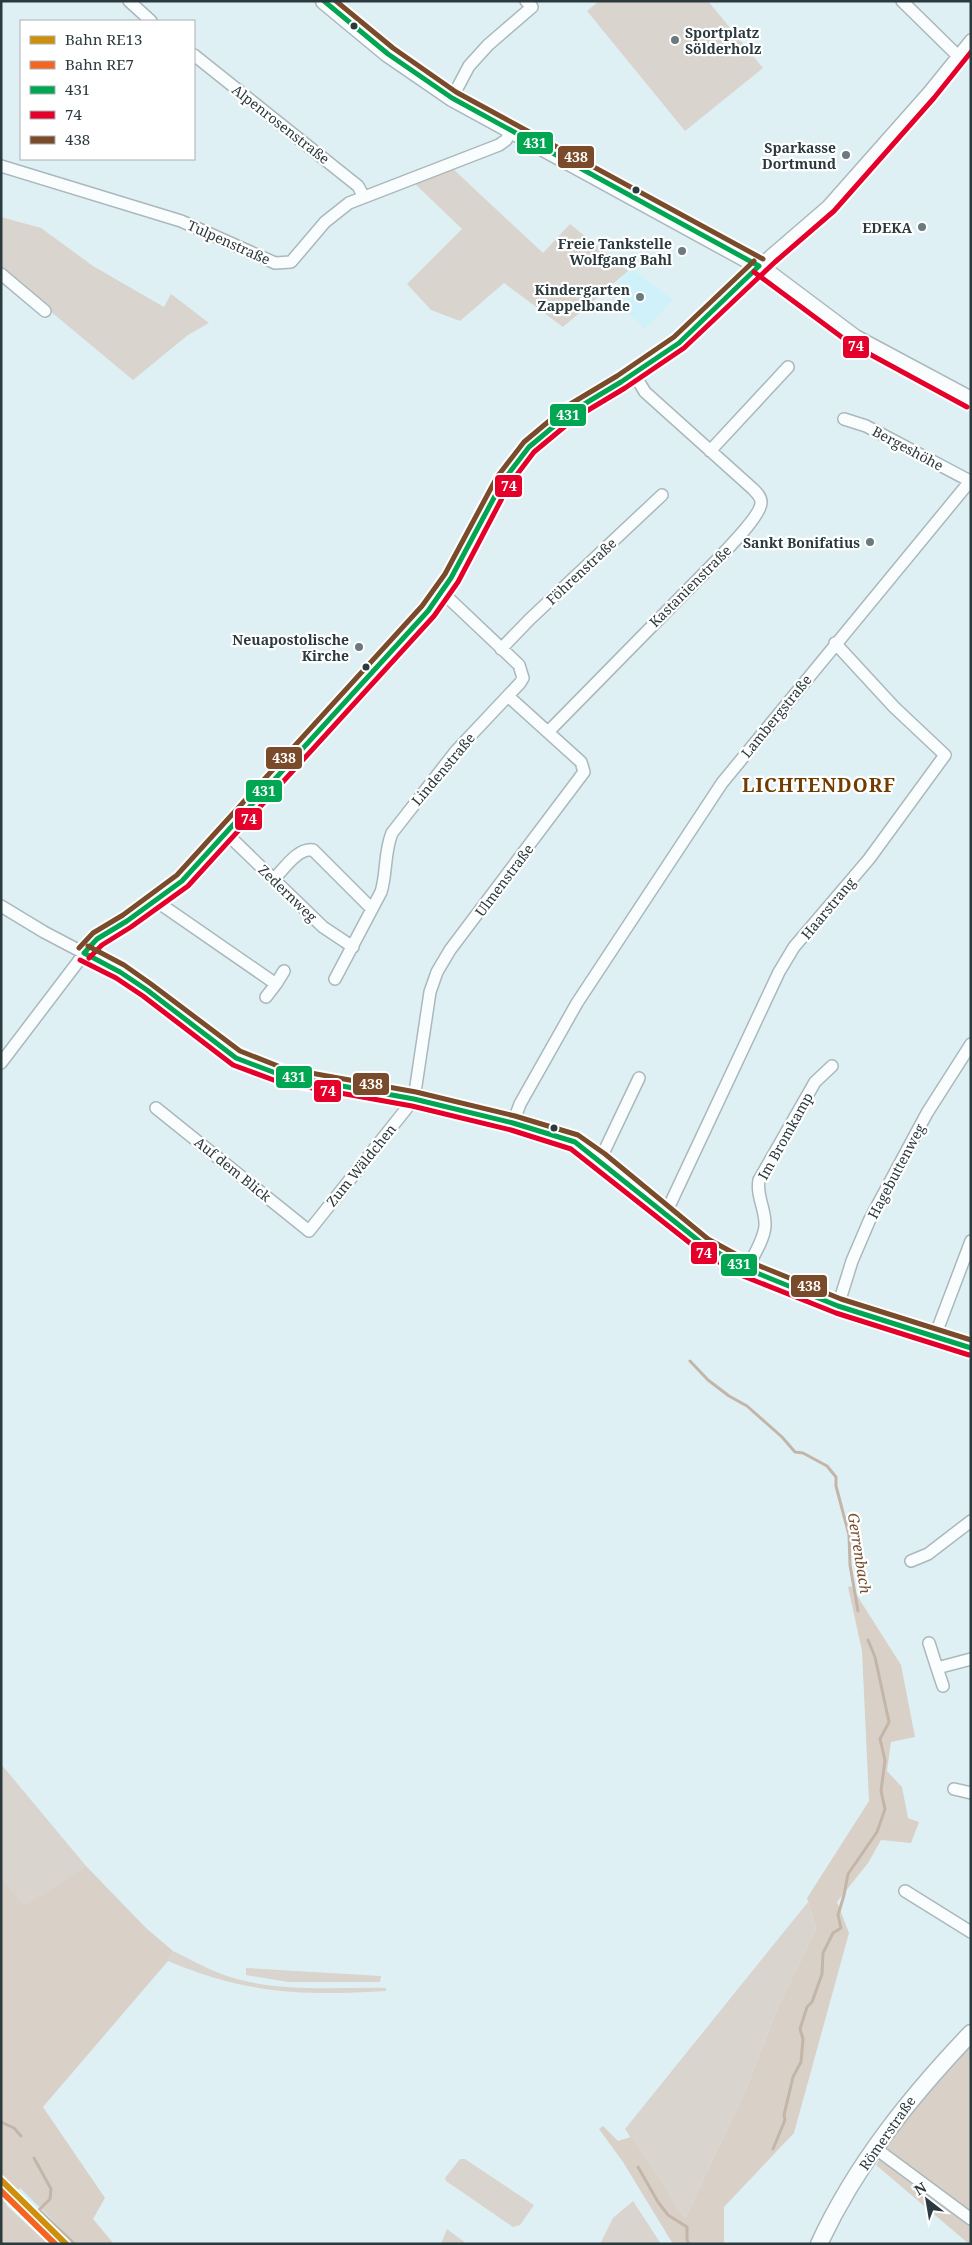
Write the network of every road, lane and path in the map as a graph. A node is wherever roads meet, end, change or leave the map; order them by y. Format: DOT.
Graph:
graph roads {
  1 [pos="129,1"];
  2 [pos="526,1"];
  3 [pos="902,1"];
  4 [pos="334,5"];
  5 [pos="146,20"];
  6 [pos="971,40"];
  7 [pos="964,54"];
  8 [pos="195,56"];
  9 [pos="452,98"];
  10 [pos="511,130"];
  11 [pos="1,166"];
  12 [pos="364,197"];
  13 [pos="759,266"];
  14 [pos="1,274"];
  15 [pos="45,311"];
  16 [pos="788,367"];
  17 [pos="634,374"];
  18 [pos="971,400"];
  19 [pos="844,419"];
  20 [pos="710,451"];
  21 [pos="970,480"];
  22 [pos="662,495"];
  23 [pos="442,592"];
  24 [pos="835,643"];
  25 [pos="501,649"];
  26 [pos="508,696"];
  27 [pos="548,732"];
  28 [pos="227,834"];
  29 [pos="274,879"];
  30 [pos="156,901"];
  31 [pos="1,906"];
  32 [pos="372,909"];
  33 [pos="353,947"];
  34 [pos="84,953"];
  35 [pos="284,971"];
  36 [pos="335,980"];
  37 [pos="276,984"];
  38 [pos="266,997"];
  39 [pos="971,1044"];
  40 [pos="1,1063"];
  41 [pos="832,1066"];
  42 [pos="639,1078"];
  43 [pos="414,1100"];
  44 [pos="156,1108"];
  45 [pos="513,1123"];
  46 [pos="600,1160"];
  47 [pos="665,1215"];
  48 [pos="309,1230"];
  49 [pos="971,1241"];
  50 [pos="747,1269"];
  51 [pos="838,1306"];
  52 [pos="935,1336"];
  53 [pos="971,1348"];
  54 [pos="971,1521"];
  55 [pos="911,1561"];
  56 [pos="929,1643"];
  57 [pos="971,1658"];
  58 [pos="937,1668"];
  59 [pos="943,1686"];
  60 [pos="954,1789"];
  61 [pos="971,1792"];
  62 [pos="906,1891"];
  63 [pos="971,1932"];
  64 [pos="971,2032"];
  65 [pos="875,2148"];
  66 [pos="971,2219"];
  67 [pos="819,2244"];
  1 -- 5 [label="street"];
  2 -- 9 [label="street"];
  3 -- 7 [label="street"];
  4 -- 9 [label="main road"];
  6 -- 7 [label="street"];
  7 -- 13 [label="street"];
  8 -- 12 [label="street, Alpenrosenstraße"];
  9 -- 10 [label="main road"];
  10 -- 12 [label="street, Tulpenstraße"];
  10 -- 13 [label="main road"];
  11 -- 12 [label="street, Tulpenstraße"];
  13 -- 17 [label="street"];
  13 -- 18 [label="main road"];
  14 -- 15 [label="street"];
  16 -- 20 [label="street"];
  17 -- 20 [label="street, Kastanienstraße"];
  17 -- 23 [label="street"];
  19 -- 21 [label="street, Bergeshöhe"];
  20 -- 27 [label="street, Kastanienstraße"];
  21 -- 24 [label="street, Lambergstraße"];
  22 -- 25 [label="street, Föhrenstraße"];
  23 -- 25 [label="street, Lindenstraße"];
  23 -- 28 [label="street"];
  24 -- 45 [label="street, Lambergstraße"];
  24 -- 47 [label="street, Haarstrang"];
  25 -- 26 [label="street, Lindenstraße"];
  26 -- 27 [label="street, Ulmenstraße"];
  26 -- 32 [label="street, Lindenstraße"];
  27 -- 43 [label="street, Ulmenstraße"];
  28 -- 29 [label="street, Zedernweg"];
  28 -- 30 [label="street"];
  29 -- 32 [label="street"];
  29 -- 33 [label="street, Zedernweg"];
  30 -- 34 [label="street"];
  30 -- 37 [label="street"];
  31 -- 34 [label="street"];
  32 -- 33 [label="street, Lindenstraße"];
  33 -- 36 [label="street, Lindenstraße"];
  34 -- 40 [label="street"];
  34 -- 43 [label="street"];
  35 -- 37 [label="street"];
  37 -- 38 [label="street"];
  39 -- 51 [label="street, Hagebuttenweg"];
  41 -- 50 [label="street, Im Bromkamp"];
  42 -- 46 [label="street"];
  43 -- 45 [label="street"];
  43 -- 48 [label="street, Zum Wäldchen"];
  44 -- 48 [label="street, Auf dem Blick"];
  45 -- 46 [label="street"];
  46 -- 47 [label="street"];
  47 -- 50 [label="street"];
  49 -- 52 [label="street"];
  50 -- 51 [label="street"];
  51 -- 52 [label="street"];
  52 -- 53 [label="street"];
  54 -- 55 [label="street"];
  56 -- 58 [label="street"];
  57 -- 58 [label="street"];
  58 -- 59 [label="street"];
  60 -- 61 [label="street"];
  62 -- 63 [label="street"];
  64 -- 65 [label="main road, Römerstraße"];
  65 -- 66 [label="street"];
  65 -- 67 [label="main road, Römerstraße"];
}
